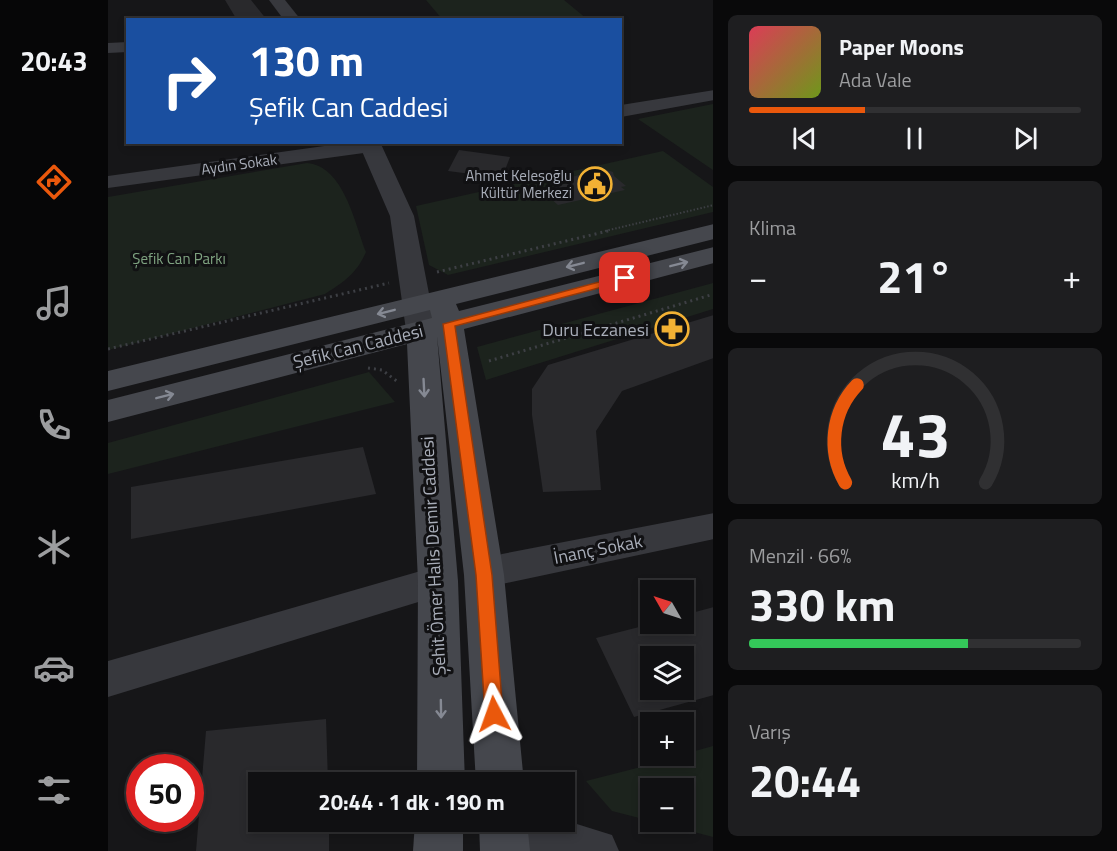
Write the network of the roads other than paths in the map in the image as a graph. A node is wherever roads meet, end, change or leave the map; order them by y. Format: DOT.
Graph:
graph roads {
  1 [pos="277,0"];
  2 [pos="291,18"];
  3 [pos="126,47"];
  4 [pos="108,48"];
  5 [pos="713,95"];
  6 [pos="622,111"];
  7 [pos="370,144"];
  8 [pos="108,182"];
  9 [pos="713,231"];
  10 [pos="713,255"];
  11 [pos="431,314"];
  12 [pos="108,381"];
  13 [pos="108,411"];
  14 [pos="713,526"];
  15 [pos="484,575"];
  16 [pos="438,581"];
  17 [pos="108,679"];
  18 [pos="441,772"];
  19 [pos="499,772"];
  20 [pos="439,832"];
  21 [pos="537,832"];
  22 [pos="438,851"];
  23 [pos="596,851"];
  1 -- 2 [label="street"];
  3 -- 4 [label="street"];
  5 -- 6 [label="street"];
  7 -- 8 [label="street, Aydın Sokak"];
  7 -- 11 [label="street"];
  9 -- 11 [label="main road, Şefik Can Caddesi, one-way"];
  11 -- 10 [label="main road, Şefik Can Caddesi, one-way"];
  11 -- 12 [label="main road, Şefik Can Caddesi, one-way"];
  13 -- 11 [label="main road, Şefik Can Caddesi, one-way"];
  11 -- 15 [label="main road, Şehit Ömer Halis Demir Caddesi"];
  11 -- 16 [label="main road, Şehit Ömer Halis Demir Caddesi, one-way"];
  14 -- 15 [label="street, İnanç Sokak"];
  15 -- 19 [label="main road, Şehit Ömer Halis Demir Caddesi"];
  16 -- 17 [label="street"];
  16 -- 18 [label="main road, Şehit Ömer Halis Demir Caddesi, one-way"];
  20 -- 22 [label="main road"];
  21 -- 23 [label="street"];
}
